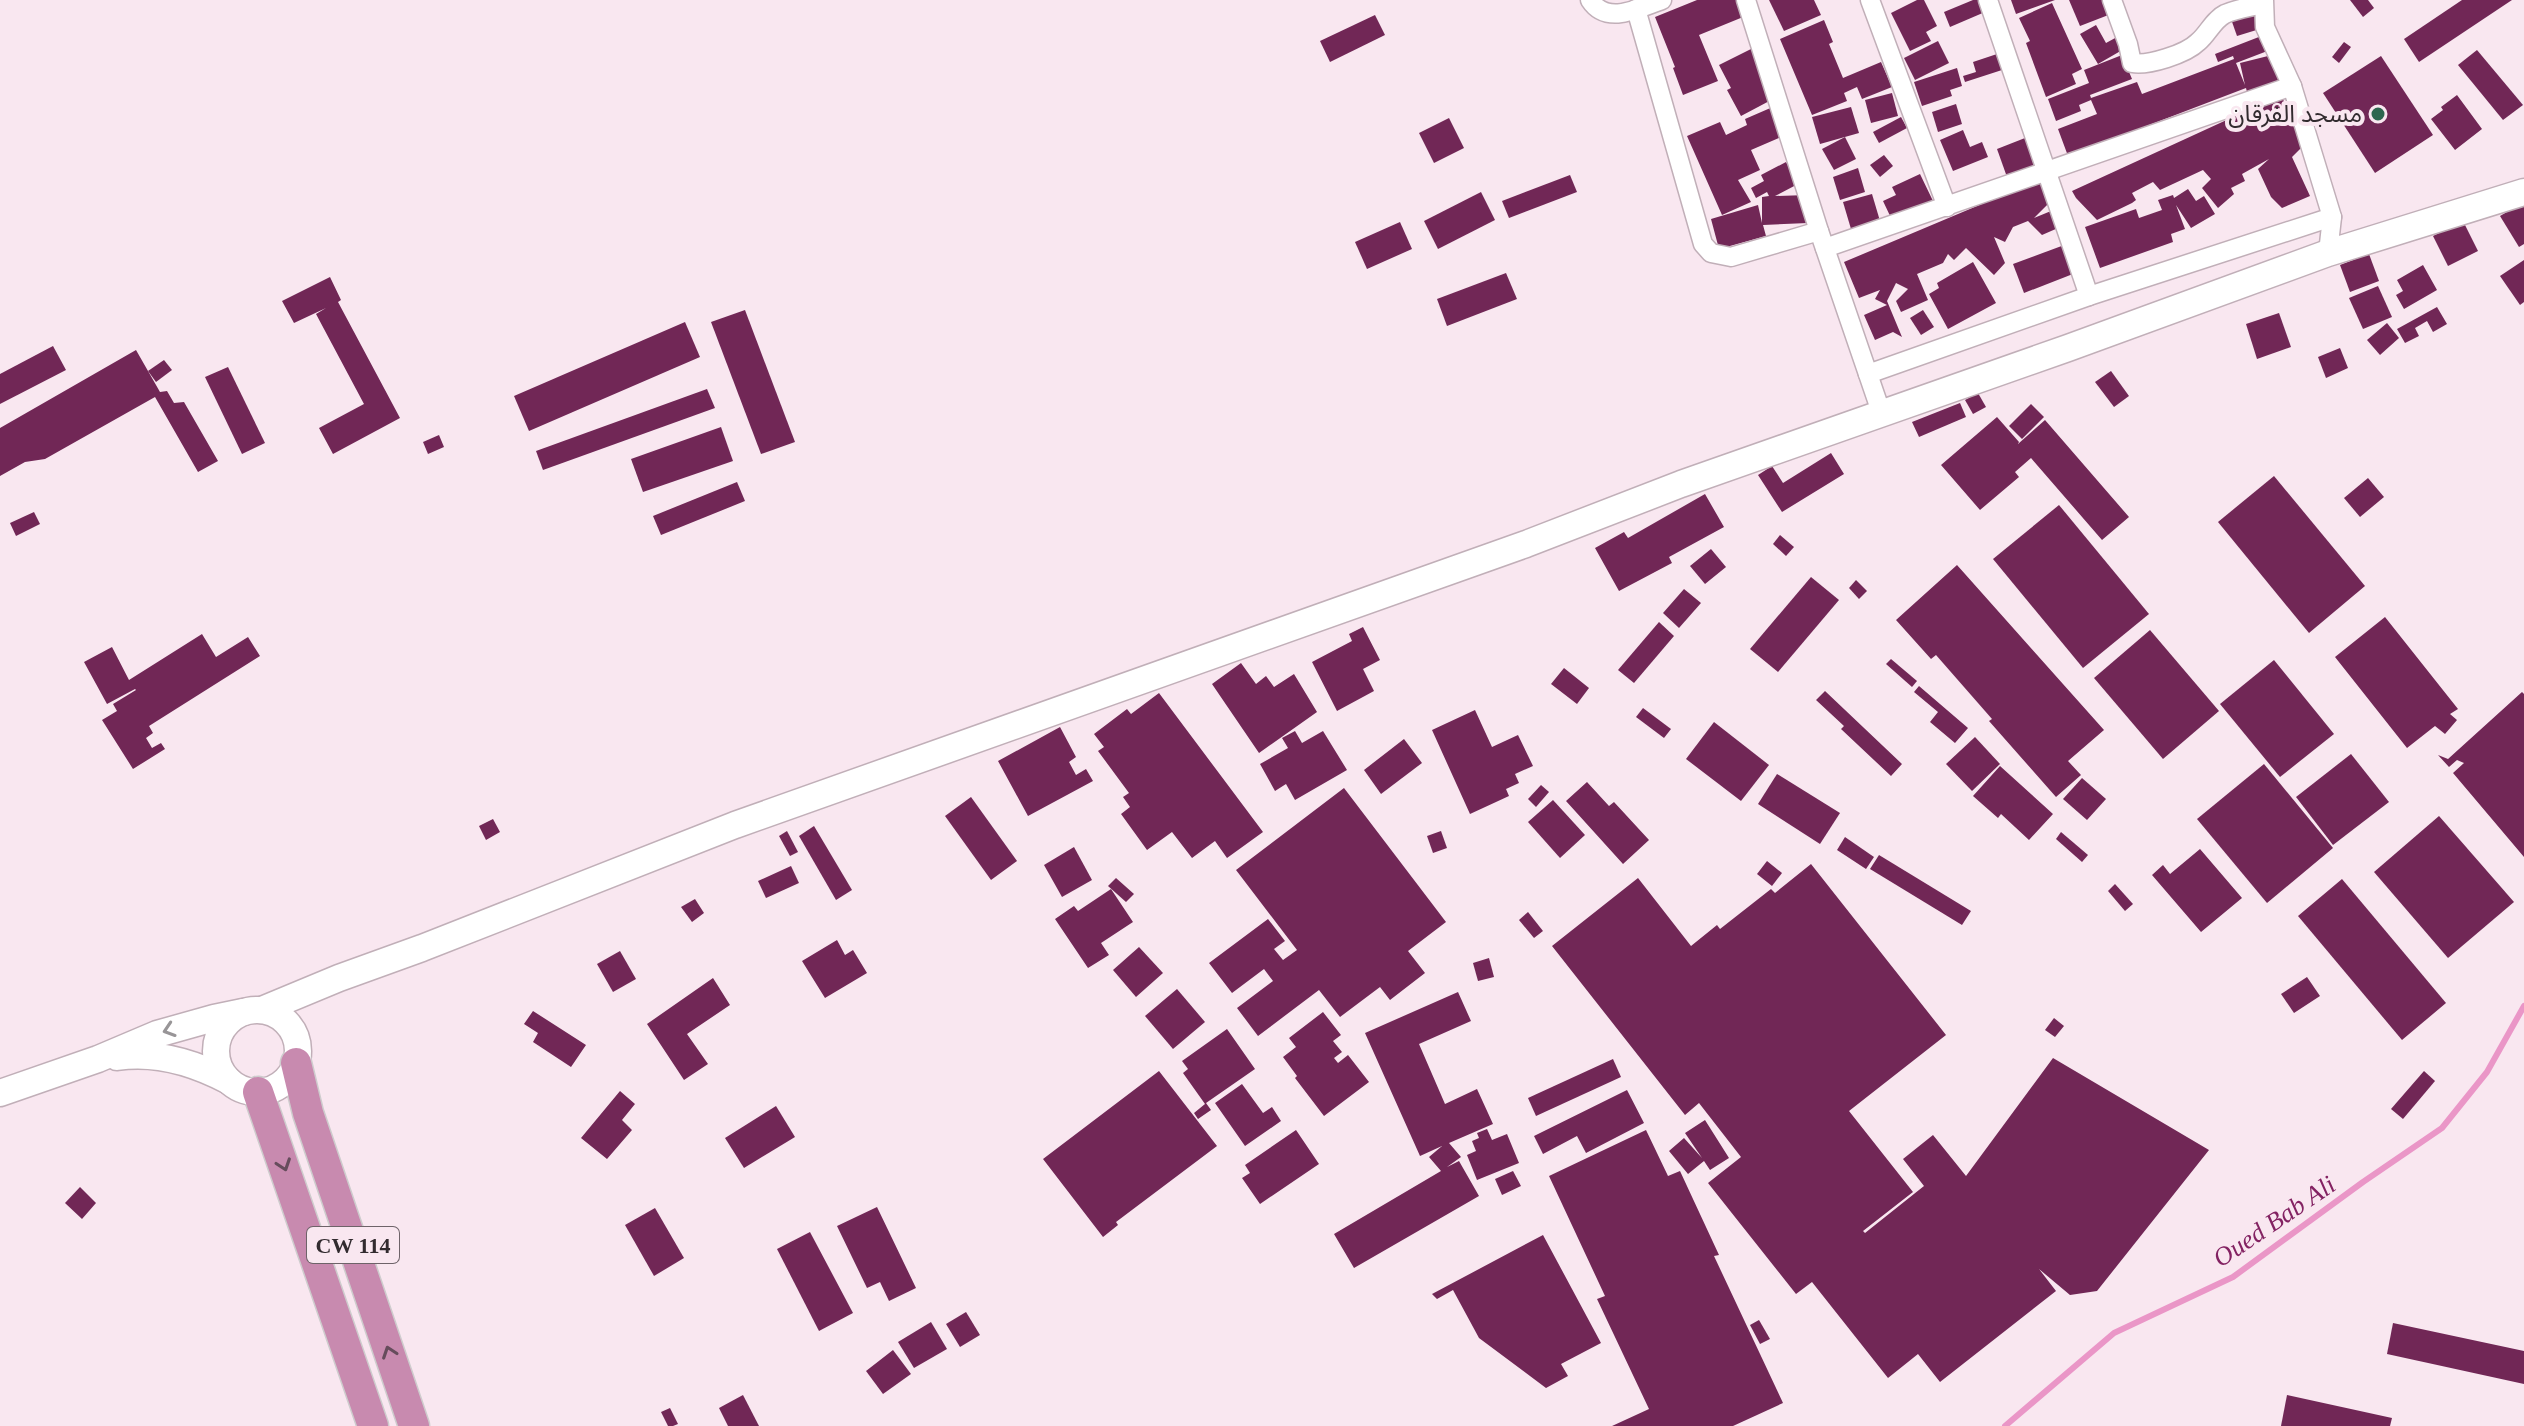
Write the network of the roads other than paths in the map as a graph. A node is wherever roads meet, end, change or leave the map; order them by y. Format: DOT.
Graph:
graph roads {
  1 [pos="1590,0"];
  2 [pos="1662,0"];
  3 [pos="1746,0"];
  4 [pos="1870,0"];
  5 [pos="1988,0"];
  6 [pos="2112,0"];
  7 [pos="2263,2"];
  8 [pos="1636,9"];
  9 [pos="2292,86"];
  10 [pos="2044,171"];
  11 [pos="2524,192"];
  12 [pos="1947,207"];
  13 [pos="2332,217"];
  14 [pos="1822,240"];
  15 [pos="2328,253"];
  16 [pos="2089,296"];
  17 [pos="1868,374"];
  18 [pos="1881,412"];
  19 [pos="339,978"];
  20 [pos="252,1011"];
  21 [pos="295,1049"];
  22 [pos="98,1059"];
  23 [pos="244,1087"];
  24 [pos="0,1093"];
  25 [pos="373,1426"];
  26 [pos="414,1426"];
  1 -- 8 [label="street"];
  2 -- 8 [label="street"];
  3 -- 14 [label="street"];
  4 -- 12 [label="street"];
  5 -- 10 [label="street"];
  6 -- 7 [label="street"];
  7 -- 9 [label="street"];
  8 -- 14 [label="street"];
  9 -- 10 [label="street"];
  9 -- 13 [label="street"];
  10 -- 12 [label="street"];
  10 -- 16 [label="street"];
  11 -- 15 [label="main road"];
  12 -- 14 [label="street"];
  13 -- 15 [label="street"];
  13 -- 16 [label="street"];
  14 -- 17 [label="street"];
  15 -- 18 [label="main road"];
  16 -- 17 [label="street"];
  17 -- 18 [label="street"];
  18 -- 19 [label="main road"];
  19 -- 20 [label="main road"];
  19 -- 21 [label="main road"];
  20 -- 21 [label="main road"];
  20 -- 22 [label="main road, one-way"];
  20 -- 23 [label="main road"];
  21 -- 23 [label="main road"];
  26 -- 21 [label="highway, CW 114, one-way"];
  22 -- 23 [label="main road"];
  22 -- 24 [label="main road"];
  23 -- 25 [label="highway, CW 114, one-way"];
}
